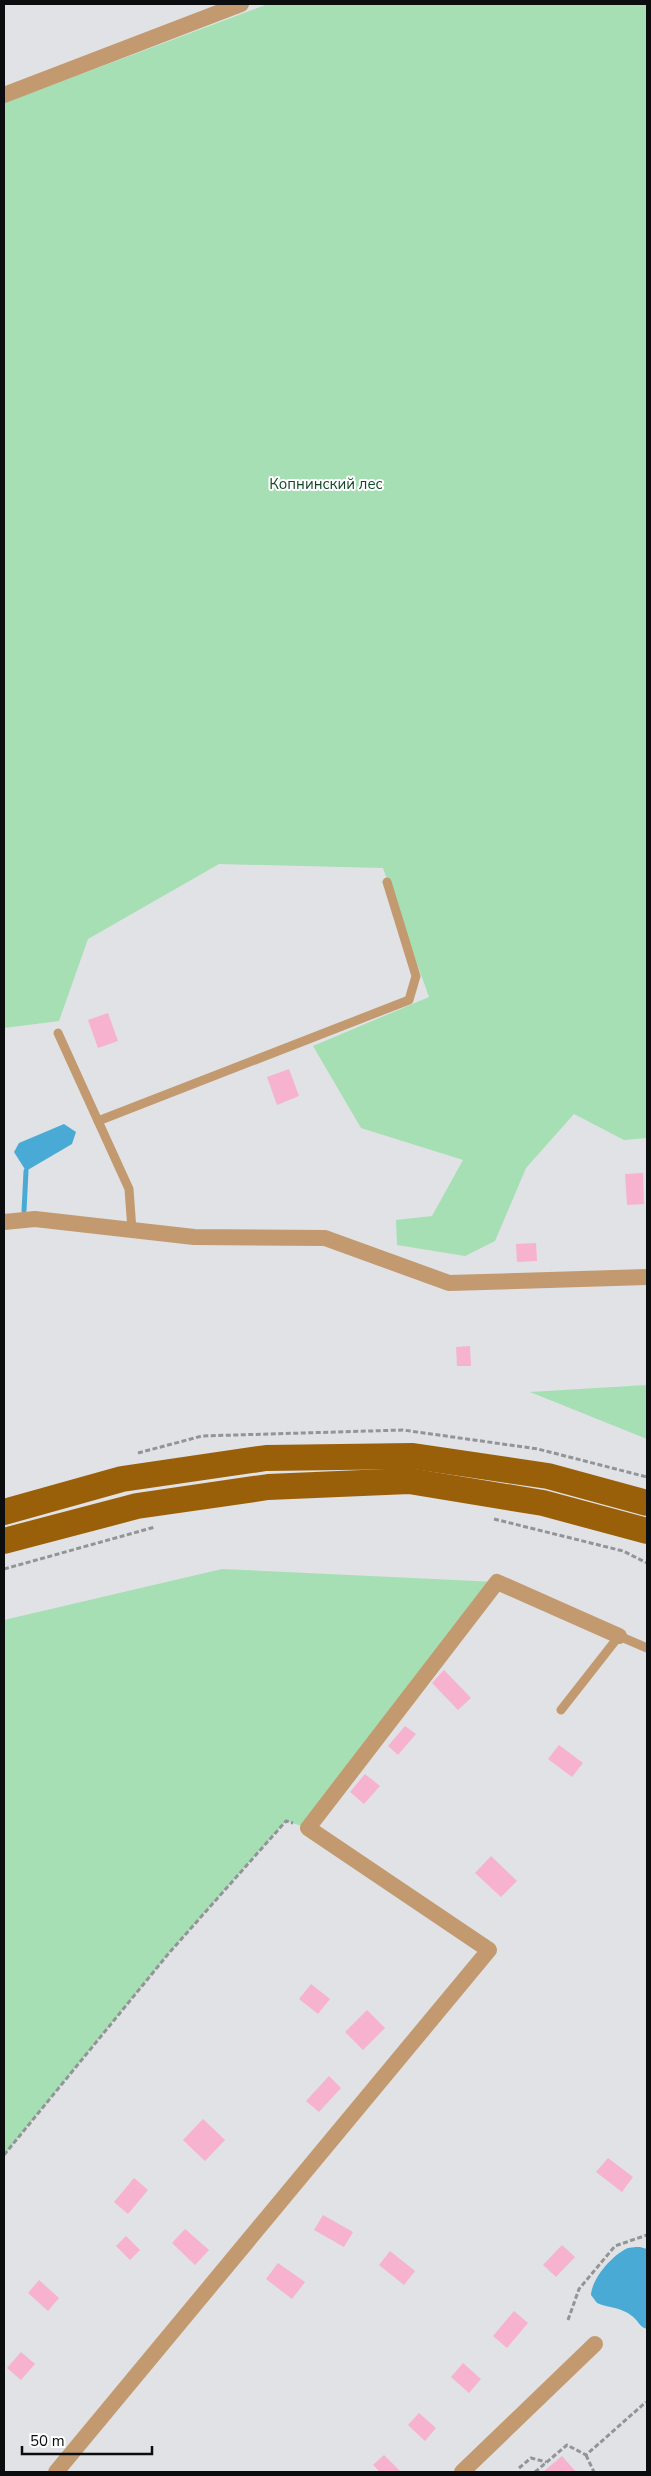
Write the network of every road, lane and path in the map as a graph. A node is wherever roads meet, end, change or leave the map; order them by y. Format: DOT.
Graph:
graph roads {
  1 [pos="241,4"];
  2 [pos="4,95"];
  3 [pos="387,882"];
  4 [pos="58,1034"];
  5 [pos="98,1121"];
  6 [pos="4,1222"];
  7 [pos="132,1230"];
  8 [pos="647,1277"];
  9 [pos="647,1503"];
  10 [pos="4,1512"];
  11 [pos="488,1517"];
  12 [pos="157,1526"];
  13 [pos="647,1531"];
  14 [pos="4,1541"];
  15 [pos="647,1563"];
  16 [pos="4,1569"];
  17 [pos="619,1636"];
  18 [pos="647,1648"];
  19 [pos="562,1710"];
  20 [pos="308,1828"];
  21 [pos="4,2155"];
  22 [pos="647,2236"];
  23 [pos="568,2320"];
  24 [pos="595,2344"];
  25 [pos="646,2402"];
  26 [pos="586,2455"];
  27 [pos="547,2462"];
  28 [pos="519,2468"];
  29 [pos="56,2472"];
  30 [pos="462,2472"];
  31 [pos="534,2472"];
  32 [pos="594,2472"];
  1 -- 2 [label="street"];
  3 -- 5 [label="lane"];
  4 -- 5 [label="lane"];
  5 -- 7 [label="lane"];
  6 -- 7 [label="street"];
  7 -- 8 [label="street"];
  9 -- 10 [label="main road"];
  11 -- 15 [label="path"];
  12 -- 16 [label="path"];
  13 -- 14 [label="main road"];
  17 -- 18 [label="lane"];
  17 -- 19 [label="lane"];
  17 -- 20 [label="street"];
  20 -- 21 [label="path"];
  20 -- 29 [label="street"];
  22 -- 23 [label="path"];
  24 -- 30 [label="street"];
  25 -- 26 [label="path"];
  26 -- 27 [label="path"];
  26 -- 32 [label="path"];
  27 -- 28 [label="path"];
  27 -- 31 [label="path"];
}
